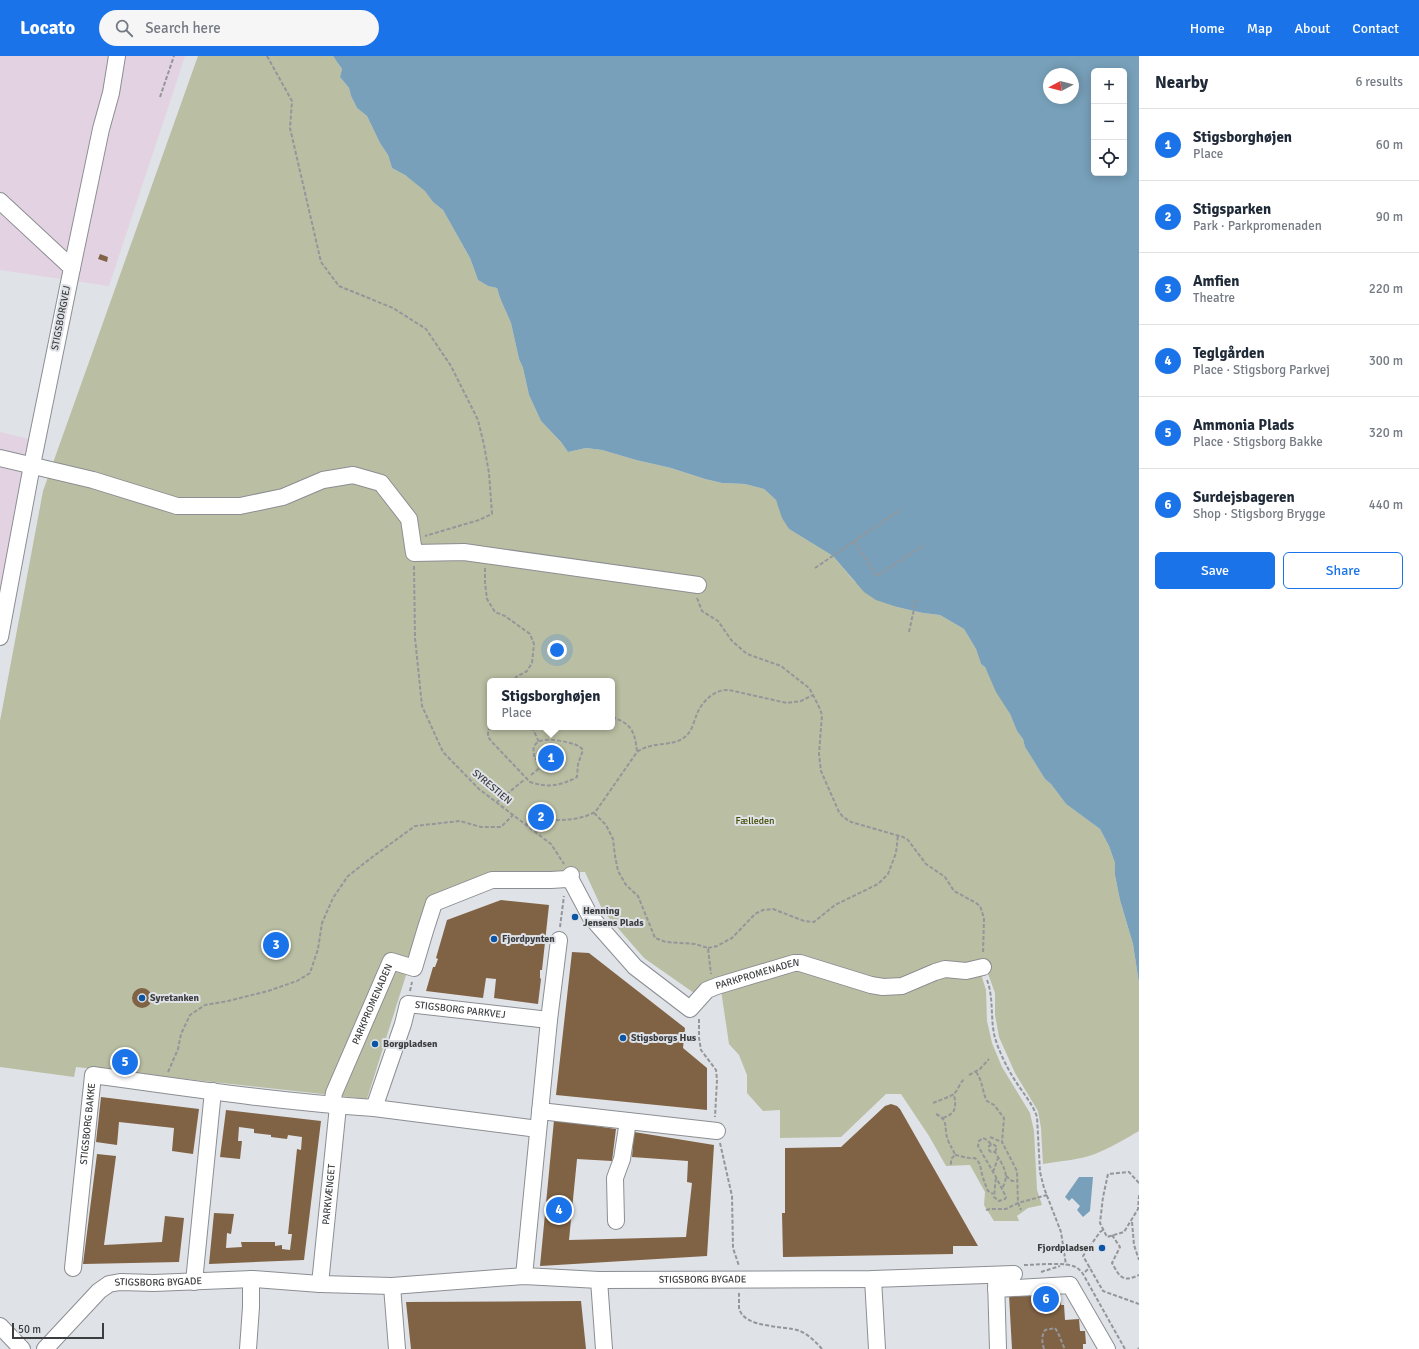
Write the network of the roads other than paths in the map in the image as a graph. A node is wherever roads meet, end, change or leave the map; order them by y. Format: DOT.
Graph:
graph roads {
  1 [pos="117,56"];
  2 [pos="0,201"];
  3 [pos="72,268"];
  4 [pos="0,458"];
  5 [pos="32,465"];
  6 [pos="698,585"];
  7 [pos="0,637"];
  8 [pos="559,940"];
  9 [pos="983,967"];
  10 [pos="549,1020"];
  11 [pos="213,1091"];
  12 [pos="335,1105"];
  13 [pos="374,1108"];
  14 [pos="540,1110"];
  15 [pos="628,1121"];
  16 [pos="538,1128"];
  17 [pos="717,1131"];
  18 [pos="616,1221"];
  19 [pos="73,1268"];
  20 [pos="1014,1274"];
  21 [pos="524,1276"];
  22 [pos="251,1279"];
  23 [pos="873,1279"];
  24 [pos="599,1280"];
  25 [pos="194,1282"];
  26 [pos="996,1282"];
  27 [pos="320,1284"];
  28 [pos="392,1286"];
  29 [pos="0,1326"];
  30 [pos="1115,1346"];
  31 [pos="998,1347"];
  32 [pos="22,1349"];
  33 [pos="45,1349"];
  34 [pos="248,1349"];
  35 [pos="397,1349"];
  36 [pos="604,1349"];
  37 [pos="877,1349"];
  1 -- 3 [label="street, STIGSBORGVEJ"];
  2 -- 3 [label="street"];
  3 -- 5 [label="street, STIGSBORGVEJ"];
  4 -- 5 [label="street"];
  5 -- 6 [label="street"];
  5 -- 7 [label="street, STIGSBORGVEJ"];
  8 -- 10 [label="street"];
  9 -- 12 [label="street, PARKPROMENADEN"];
  10 -- 13 [label="street, STIGSBORG PARKVEJ"];
  10 -- 14 [label="street"];
  11 -- 12 [label="street, STIGSBORG BAKKE"];
  11 -- 19 [label="street, STIGSBORG BAKKE"];
  11 -- 25 [label="street"];
  12 -- 13 [label="street"];
  12 -- 27 [label="street, PARKVÆNGET"];
  13 -- 16 [label="street"];
  14 -- 15 [label="street"];
  14 -- 16 [label="street"];
  15 -- 17 [label="street"];
  15 -- 18 [label="street"];
  16 -- 21 [label="street"];
  20 -- 26 [label="street, STIGSBORG BYGADE"];
  21 -- 24 [label="street, STIGSBORG BYGADE"];
  21 -- 28 [label="street, STIGSBORG BYGADE"];
  22 -- 25 [label="street, STIGSBORG BYGADE"];
  22 -- 27 [label="street, STIGSBORG BYGADE"];
  22 -- 34 [label="street"];
  23 -- 24 [label="street, STIGSBORG BYGADE"];
  23 -- 26 [label="street, STIGSBORG BYGADE"];
  23 -- 37 [label="street"];
  24 -- 36 [label="street"];
  25 -- 33 [label="street, STIGSBORG BYGADE"];
  26 -- 30 [label="street"];
  26 -- 31 [label="street"];
  27 -- 28 [label="street, STIGSBORG BYGADE"];
  28 -- 35 [label="street"];
  29 -- 32 [label="street"];
}
